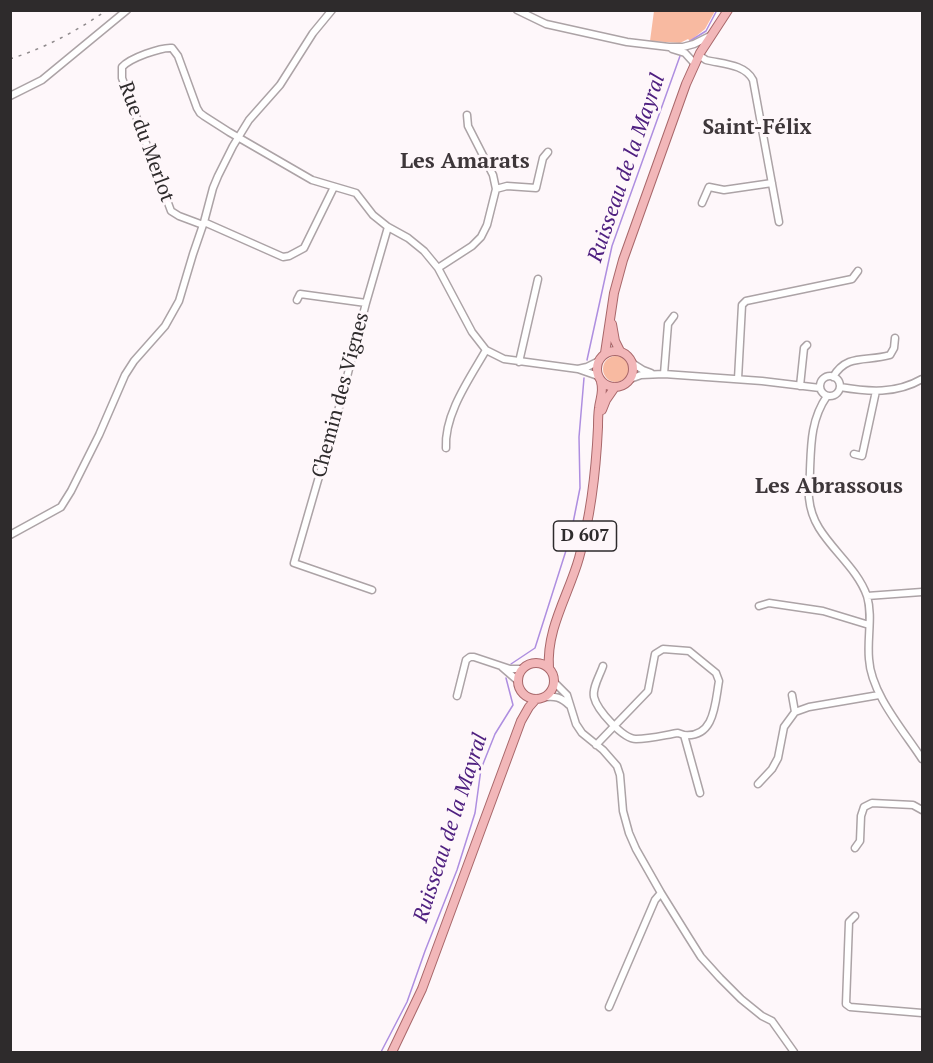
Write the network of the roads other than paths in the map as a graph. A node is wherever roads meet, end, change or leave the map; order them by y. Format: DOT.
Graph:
graph roads {
  1 [pos="127,10"];
  2 [pos="332,10"];
  3 [pos="517,10"];
  4 [pos="728,10"];
  5 [pos="712,35"];
  6 [pos="669,47"];
  7 [pos="703,58"];
  8 [pos="696,64"];
  9 [pos="10,96"];
  10 [pos="467,115"];
  11 [pos="674,118"];
  12 [pos="238,138"];
  13 [pos="548,152"];
  14 [pos="772,183"];
  15 [pos="334,187"];
  16 [pos="496,189"];
  17 [pos="702,203"];
  18 [pos="778,222"];
  19 [pos="204,223"];
  20 [pos="388,227"];
  21 [pos="438,268"];
  22 [pos="858,271"];
  23 [pos="538,279"];
  24 [pos="297,300"];
  25 [pos="366,303"];
  26 [pos="611,313"];
  27 [pos="674,316"];
  28 [pos="895,338"];
  29 [pos="807,345"];
  30 [pos="486,350"];
  31 [pos="620,351"];
  32 [pos="605,353"];
  33 [pos="519,362"];
  34 [pos="597,363"];
  35 [pos="633,363"];
  36 [pos="578,369"];
  37 [pos="654,374"];
  38 [pos="664,374"];
  39 [pos="833,377"];
  40 [pos="599,379"];
  41 [pos="630,379"];
  42 [pos="922,379"];
  43 [pos="738,380"];
  44 [pos="800,386"];
  45 [pos="615,387"];
  46 [pos="840,387"];
  47 [pos="820,388"];
  48 [pos="876,391"];
  49 [pos="827,396"];
  50 [pos="598,426"];
  51 [pos="446,448"];
  52 [pos="854,454"];
  53 [pos="10,535"];
  54 [pos="372,590"];
  55 [pos="922,592"];
  56 [pos="867,596"];
  57 [pos="759,606"];
  58 [pos="869,625"];
  59 [pos="550,641"];
  60 [pos="532,663"];
  61 [pos="603,666"];
  62 [pos="501,667"];
  63 [pos="549,668"];
  64 [pos="521,669"];
  65 [pos="517,680"];
  66 [pos="554,682"];
  67 [pos="521,691"];
  68 [pos="792,695"];
  69 [pos="879,695"];
  70 [pos="457,696"];
  71 [pos="545,697"];
  72 [pos="536,699"];
  73 [pos="569,705"];
  74 [pos="795,712"];
  75 [pos="521,721"];
  76 [pos="614,726"];
  77 [pos="684,735"];
  78 [pos="596,745"];
  79 [pos="922,759"];
  80 [pos="758,784"];
  81 [pos="700,793"];
  82 [pos="922,810"];
  83 [pos="855,848"];
  84 [pos="661,893"];
  85 [pos="855,916"];
  86 [pos="922,1004"];
  87 [pos="609,1007"];
  88 [pos="922,1013"];
  89 [pos="392,1053"];
  90 [pos="794,1053"];
  1 -- 9 [label="street"];
  2 -- 12 [label="street"];
  3 -- 6 [label="street"];
  4 -- 5 [label="main road"];
  4 -- 7 [label="main road"];
  5 -- 6 [label="street"];
  5 -- 8 [label="main road"];
  6 -- 8 [label="street"];
  7 -- 11 [label="main road"];
  7 -- 14 [label="street"];
  8 -- 11 [label="main road"];
  10 -- 16 [label="street"];
  11 -- 26 [label="main road"];
  12 -- 15 [label="street"];
  12 -- 19 [label="street"];
  12 -- 19 [label="street, Rue du Merlot"];
  13 -- 16 [label="street"];
  14 -- 17 [label="street"];
  14 -- 18 [label="street"];
  15 -- 19 [label="street"];
  15 -- 20 [label="street"];
  16 -- 21 [label="street"];
  19 -- 53 [label="street"];
  20 -- 21 [label="street"];
  20 -- 25 [label="street, Chemin des Vignes"];
  21 -- 30 [label="street"];
  22 -- 43 [label="street"];
  23 -- 33 [label="street"];
  24 -- 25 [label="street"];
  25 -- 54 [label="street, Chemin des Vignes"];
  26 -- 31 [label="main road"];
  26 -- 32 [label="main road"];
  27 -- 38 [label="street"];
  28 -- 39 [label="street"];
  29 -- 44 [label="street"];
  30 -- 33 [label="street"];
  30 -- 51 [label="street"];
  31 -- 32 [label="main road"];
  31 -- 35 [label="main road"];
  32 -- 34 [label="main road"];
  33 -- 36 [label="street"];
  34 -- 36 [label="street"];
  34 -- 40 [label="main road"];
  35 -- 37 [label="street"];
  35 -- 41 [label="main road"];
  36 -- 40 [label="street"];
  37 -- 38 [label="street"];
  37 -- 41 [label="street"];
  38 -- 43 [label="street"];
  39 -- 46 [label="street"];
  39 -- 47 [label="street"];
  40 -- 45 [label="main road"];
  40 -- 50 [label="main road, D 607"];
  41 -- 45 [label="main road"];
  42 -- 48 [label="street"];
  43 -- 44 [label="street"];
  44 -- 47 [label="street"];
  45 -- 50 [label="main road, D 607"];
  46 -- 48 [label="street"];
  46 -- 49 [label="street"];
  47 -- 49 [label="street"];
  48 -- 52 [label="street"];
  49 -- 56 [label="street"];
  50 -- 59 [label="main road, D 607"];
  55 -- 56 [label="street"];
  56 -- 58 [label="street"];
  57 -- 58 [label="street"];
  58 -- 69 [label="street"];
  59 -- 60 [label="main road, D 607"];
  59 -- 63 [label="main road, D 607"];
  60 -- 63 [label="main road"];
  60 -- 64 [label="main road"];
  61 -- 76 [label="street"];
  62 -- 64 [label="street"];
  62 -- 65 [label="street"];
  62 -- 70 [label="street"];
  63 -- 66 [label="main road"];
  64 -- 65 [label="main road"];
  65 -- 67 [label="main road"];
  66 -- 71 [label="main road"];
  66 -- 73 [label="street"];
  67 -- 72 [label="main road"];
  67 -- 75 [label="main road"];
  68 -- 74 [label="street"];
  69 -- 74 [label="street"];
  69 -- 79 [label="street"];
  71 -- 72 [label="main road"];
  71 -- 73 [label="street"];
  72 -- 75 [label="main road"];
  73 -- 78 [label="street"];
  74 -- 80 [label="street"];
  75 -- 89 [label="main road"];
  76 -- 77 [label="street"];
  76 -- 77 [label="street"];
  76 -- 78 [label="street"];
  77 -- 81 [label="street"];
  78 -- 84 [label="street"];
  82 -- 83 [label="street"];
  84 -- 87 [label="street"];
  84 -- 90 [label="street"];
  85 -- 88 [label="street"];
  86 -- 88 [label="street"];
}
